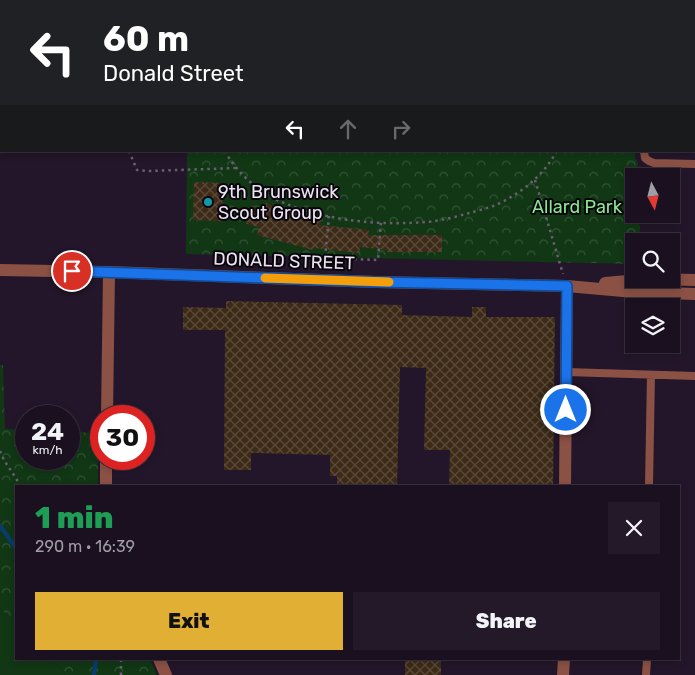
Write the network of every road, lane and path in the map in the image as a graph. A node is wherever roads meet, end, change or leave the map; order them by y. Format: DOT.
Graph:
graph roads {
  1 [pos="130,152"];
  2 [pos="226,152"];
  3 [pos="556,152"];
  4 [pos="644,152"];
  5 [pos="695,164"];
  6 [pos="237,168"];
  7 [pos="535,180"];
  8 [pos="329,216"];
  9 [pos="381,222"];
  10 [pos="0,270"];
  11 [pos="108,272"];
  12 [pos="695,280"];
  13 [pos="567,286"];
  14 [pos="695,294"];
  15 [pos="566,372"];
  16 [pos="651,375"];
  17 [pos="695,376"];
  18 [pos="107,405"];
  19 [pos="0,451"];
  20 [pos="106,470"];
  21 [pos="20,485"];
  22 [pos="106,485"];
  23 [pos="565,485"];
  24 [pos="649,485"];
  25 [pos="121,660"];
  26 [pos="159,660"];
  27 [pos="564,660"];
  28 [pos="647,660"];
  29 [pos="121,675"];
  30 [pos="166,675"];
  31 [pos="563,675"];
  32 [pos="646,675"];
  1 -- 6 [label="path"];
  2 -- 6 [label="path"];
  3 -- 7 [label="path"];
  4 -- 5 [label="lane"];
  6 -- 8 [label="path"];
  7 -- 9 [label="path"];
  7 -- 13 [label="path"];
  8 -- 9 [label="path"];
  8 -- 9 [label="path"];
  10 -- 11 [label="street, DONALD STREET"];
  11 -- 13 [label="street, DONALD STREET"];
  11 -- 18 [label="street"];
  12 -- 13 [label="street, DONALD STREET"];
  13 -- 14 [label="street, DONALD STREET"];
  13 -- 15 [label="street"];
  15 -- 16 [label="lane"];
  15 -- 23 [label="street"];
  16 -- 17 [label="lane"];
  16 -- 24 [label="lane"];
  19 -- 21 [label="path"];
  20 -- 22 [label="street"];
  25 -- 29 [label="path"];
  26 -- 30 [label="street"];
  27 -- 31 [label="street"];
  28 -- 32 [label="lane"];
}
